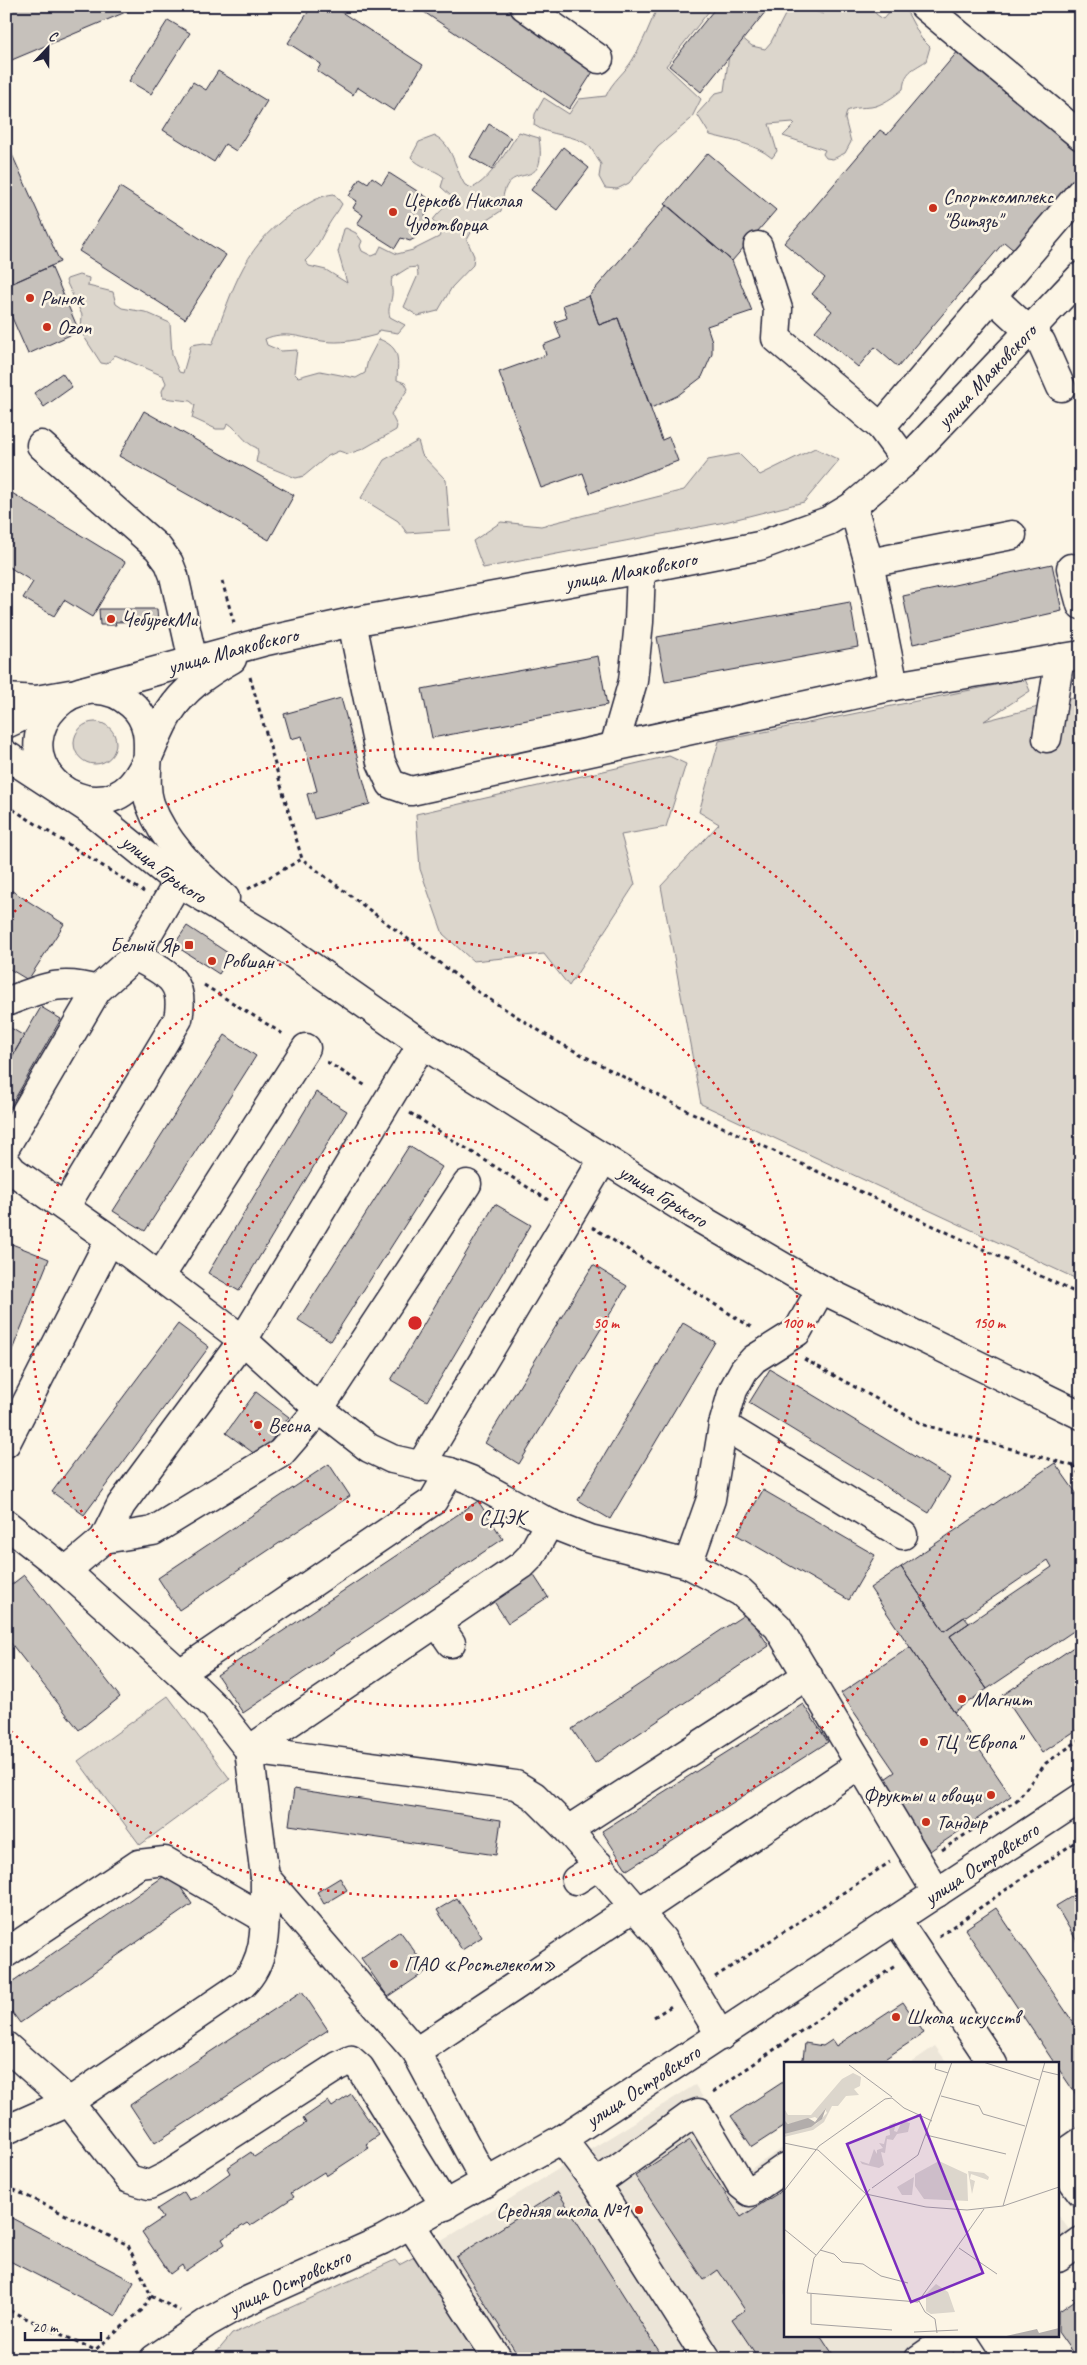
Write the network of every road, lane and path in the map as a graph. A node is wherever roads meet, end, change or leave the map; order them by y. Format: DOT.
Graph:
graph roads {
  1 [pos="524,6"];
  2 [pos="924,6"];
  3 [pos="599,59"];
  4 [pos="1081,136"];
  5 [pos="1081,192"];
  6 [pos="758,246"];
  7 [pos="1077,288"];
  8 [pos="991,296"];
  9 [pos="1030,331"];
  10 [pos="1061,387"];
  11 [pos="881,427"];
  12 [pos="40,445"];
  13 [pos="906,461"];
  14 [pos="853,506"];
  15 [pos="1012,535"];
  16 [pos="869,563"];
  17 [pos="1071,568"];
  18 [pos="641,570"];
  19 [pos="222,580"];
  20 [pos="1081,605"];
  21 [pos="352,622"];
  22 [pos="250,648"];
  23 [pos="1070,656"];
  24 [pos="193,661"];
  25 [pos="894,686"];
  26 [pos="74,694"];
  27 [pos="6,698"];
  28 [pos="6,724"];
  29 [pos="1048,738"];
  30 [pos="614,748"];
  31 [pos="6,755"];
  32 [pos="148,758"];
  33 [pos="6,771"];
  34 [pos="64,791"];
  35 [pos="6,805"];
  36 [pos="302,859"];
  37 [pos="178,882"];
  38 [pos="248,889"];
  39 [pos="165,906"];
  40 [pos="269,937"];
  41 [pos="135,956"];
  42 [pos="199,981"];
  43 [pos="97,990"];
  44 [pos="6,1002"];
  45 [pos="422,1044"];
  46 [pos="306,1048"];
  47 [pos="388,1099"];
  48 [pos="6,1146"];
  49 [pos="604,1158"];
  50 [pos="6,1162"];
  51 [pos="467,1184"];
  52 [pos="65,1207"];
  53 [pos="572,1215"];
  54 [pos="110,1239"];
  55 [pos="160,1277"];
  56 [pos="821,1289"];
  57 [pos="1081,1295"];
  58 [pos="243,1340"];
  59 [pos="779,1345"];
  60 [pos="319,1409"];
  61 [pos="1081,1414"];
  62 [pos="723,1425"];
  63 [pos="6,1443"];
  64 [pos="1071,1465"];
  65 [pos="420,1467"];
  66 [pos="1081,1468"];
  67 [pos="450,1472"];
  68 [pos="1081,1476"];
  69 [pos="549,1523"];
  70 [pos="6,1524"];
  71 [pos="904,1535"];
  72 [pos="104,1539"];
  73 [pos="688,1564"];
  74 [pos="66,1571"];
  75 [pos="180,1673"];
  76 [pos="808,1675"];
  77 [pos="1081,1739"];
  78 [pos="249,1750"];
  79 [pos="860,1764"];
  80 [pos="1081,1798"];
  81 [pos="568,1830"];
  82 [pos="915,1857"];
  83 [pos="599,1865"];
  84 [pos="265,1877"];
  85 [pos="576,1880"];
  86 [pos="937,1893"];
  87 [pos="637,1909"];
  88 [pos="264,1918"];
  89 [pos="897,1921"];
  90 [pos="6,1953"];
  91 [pos="694,1991"];
  92 [pos="654,2017"];
  93 [pos="721,2036"];
  94 [pos="6,2046"];
  95 [pos="416,2052"];
  96 [pos="992,2062"];
  97 [pos="69,2102"];
  98 [pos="6,2130"];
  99 [pos="562,2139"];
  100 [pos="1081,2142"];
  101 [pos="1060,2158"];
  102 [pos="1060,2163"];
  103 [pos="784,2169"];
  104 [pos="486,2183"];
  105 [pos="596,2184"];
  106 [pos="6,2186"];
  107 [pos="1081,2192"];
  108 [pos="445,2206"];
  109 [pos="411,2225"];
  110 [pos="1081,2241"];
  111 [pos="1060,2257"];
  112 [pos="6,2309"];
  113 [pos="949,2338"];
  114 [pos="961,2338"];
  115 [pos="154,2359"];
  116 [pos="498,2359"];
  117 [pos="707,2359"];
  118 [pos="919,2359"];
  119 [pos="975,2359"];
  1 -- 3 [label="street"];
  2 -- 4 [label="street"];
  5 -- 8 [label="street"];
  6 -- 11 [label="street"];
  7 -- 9 [label="street, улица Маяковского"];
  8 -- 9 [label="street"];
  8 -- 11 [label="street"];
  9 -- 10 [label="street"];
  9 -- 13 [label="street, улица Маяковского"];
  11 -- 13 [label="street"];
  12 -- 24 [label="street"];
  13 -- 14 [label="street, улица Маяковского"];
  14 -- 16 [label="street"];
  14 -- 18 [label="street, улица Маяковского"];
  15 -- 16 [label="street"];
  16 -- 25 [label="street"];
  17 -- 20 [label="street"];
  18 -- 21 [label="street, улица Маяковского"];
  18 -- 30 [label="street"];
  19 -- 22 [label="path"];
  21 -- 22 [label="street, улица Маяковского"];
  21 -- 30 [label="street"];
  22 -- 24 [label="street, улица Маяковского"];
  22 -- 32 [label="street"];
  22 -- 36 [label="path"];
  23 -- 25 [label="street"];
  23 -- 29 [label="street"];
  24 -- 26 [label="street, улица Маяковского"];
  25 -- 30 [label="street"];
  26 -- 27 [label="street"];
  26 -- 28 [label="street"];
  26 -- 32 [label="street"];
  26 -- 34 [label="street"];
  31 -- 34 [label="street"];
  32 -- 34 [label="street"];
  32 -- 40 [label="street, улица Горького"];
  33 -- 34 [label="street"];
  34 -- 37 [label="street, улица Горького"];
  35 -- 39 [label="path"];
  36 -- 38 [label="path"];
  36 -- 57 [label="path"];
  37 -- 39 [label="street"];
  37 -- 40 [label="street, улица Горького"];
  39 -- 41 [label="street"];
  40 -- 45 [label="street, улица Горького"];
  41 -- 43 [label="street"];
  41 -- 52 [label="street"];
  42 -- 46 [label="path"];
  43 -- 44 [label="street"];
  43 -- 48 [label="street"];
  45 -- 47 [label="street"];
  45 -- 49 [label="street, улица Горького"];
  46 -- 47 [label="path"];
  46 -- 55 [label="street"];
  47 -- 53 [label="path"];
  47 -- 58 [label="street"];
  49 -- 53 [label="street"];
  49 -- 56 [label="street, улица Горького"];
  50 -- 52 [label="street"];
  51 -- 60 [label="street"];
  52 -- 54 [label="street"];
  53 -- 59 [label="path"];
  53 -- 65 [label="street"];
  54 -- 55 [label="street"];
  54 -- 63 [label="street"];
  55 -- 58 [label="street"];
  56 -- 59 [label="street"];
  56 -- 61 [label="street, улица Горького"];
  58 -- 60 [label="street"];
  58 -- 72 [label="street"];
  59 -- 62 [label="street"];
  59 -- 64 [label="path"];
  60 -- 65 [label="street"];
  60 -- 72 [label="street"];
  62 -- 71 [label="street"];
  62 -- 73 [label="street"];
  64 -- 66 [label="path"];
  64 -- 68 [label="path"];
  65 -- 67 [label="street"];
  67 -- 69 [label="street"];
  67 -- 75 [label="street"];
  69 -- 73 [label="street"];
  69 -- 78 [label="street"];
  70 -- 74 [label="street"];
  72 -- 74 [label="street"];
  73 -- 76 [label="street"];
  74 -- 75 [label="street"];
  75 -- 78 [label="street"];
  76 -- 79 [label="street"];
  76 -- 81 [label="street"];
  77 -- 82 [label="path"];
  78 -- 81 [label="street"];
  78 -- 84 [label="street"];
  79 -- 82 [label="street"];
  79 -- 87 [label="street"];
  80 -- 86 [label="street, улица Островского"];
  81 -- 83 [label="street"];
  82 -- 86 [label="street"];
  82 -- 91 [label="path"];
  83 -- 85 [label="street"];
  83 -- 87 [label="street"];
  84 -- 88 [label="street"];
  84 -- 95 [label="street"];
  86 -- 89 [label="street, улица Островского"];
  87 -- 91 [label="street"];
  87 -- 95 [label="street"];
  88 -- 90 [label="street"];
  88 -- 97 [label="street"];
  89 -- 93 [label="street, улица Островского"];
  89 -- 96 [label="street"];
  91 -- 92 [label="path"];
  91 -- 93 [label="street"];
  93 -- 99 [label="street, улица Островского"];
  94 -- 97 [label="street"];
  95 -- 104 [label="street"];
  97 -- 98 [label="street"];
  97 -- 108 [label="street"];
  99 -- 104 [label="street, улица Островского"];
  99 -- 105 [label="street"];
  100 -- 101 [label="street"];
  102 -- 107 [label="street"];
  103 -- 105 [label="street"];
  104 -- 108 [label="street, улица Островского"];
  105 -- 117 [label="street"];
  106 -- 112 [label="path"];
  108 -- 109 [label="street, улица Островского"];
  109 -- 115 [label="street, улица Островского"];
  109 -- 116 [label="street"];
  110 -- 111 [label="street"];
  113 -- 118 [label="street"];
  114 -- 119 [label="street"];
}
